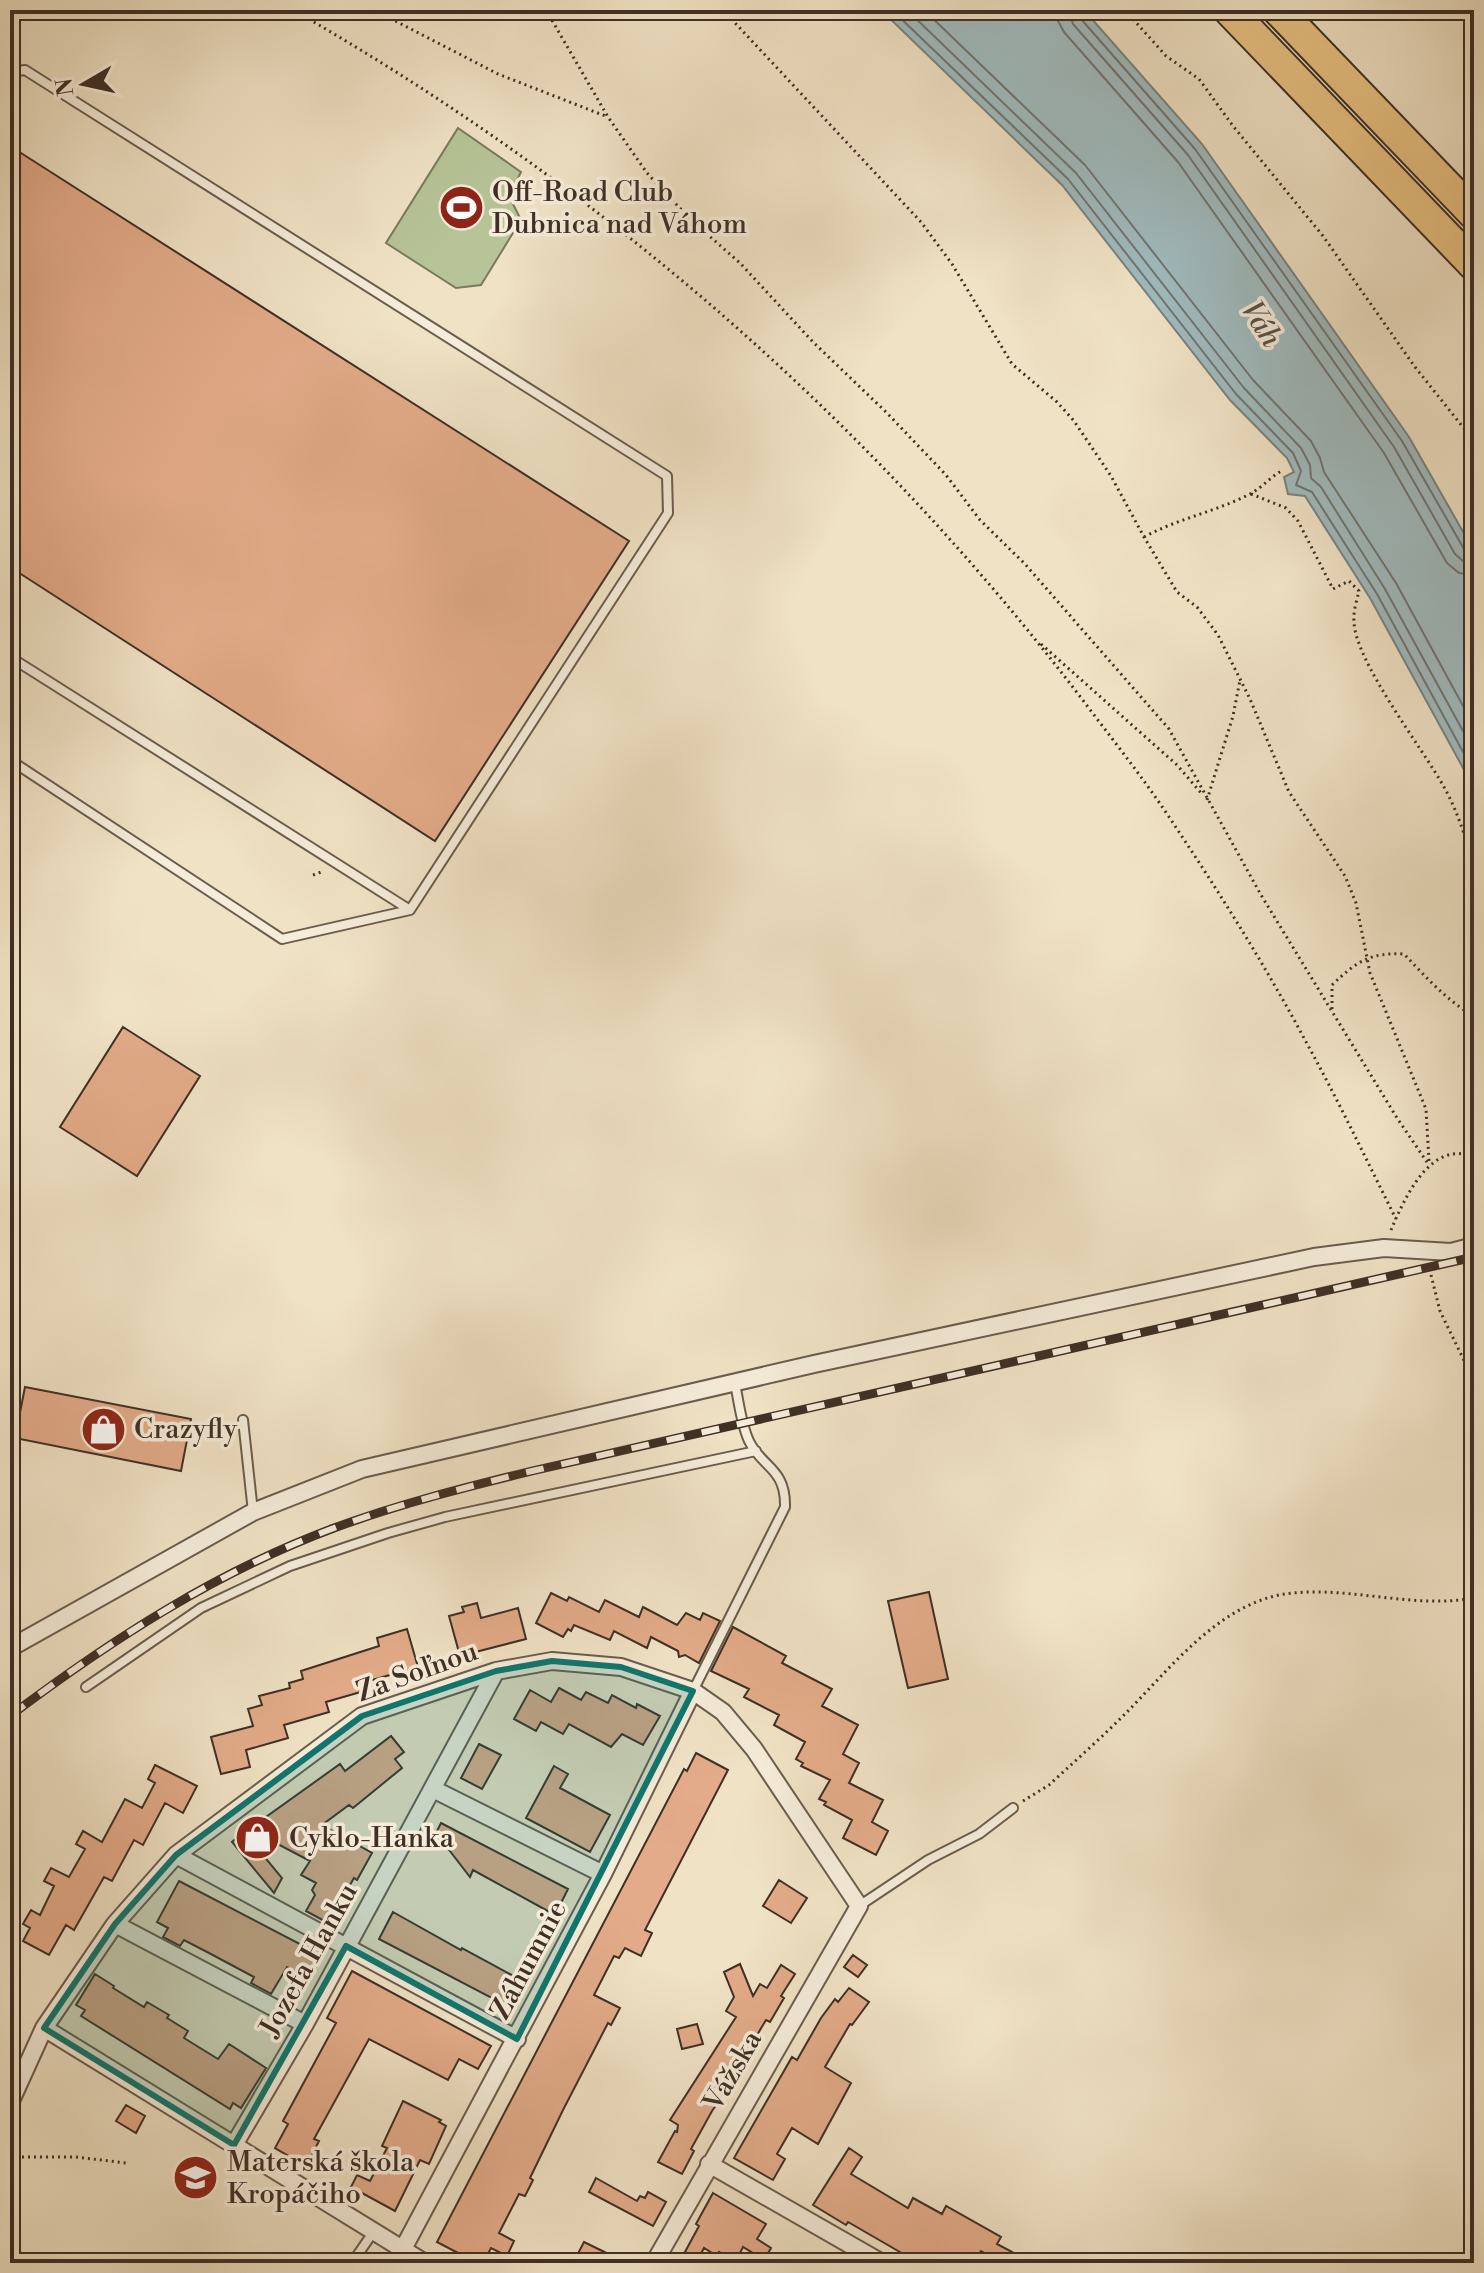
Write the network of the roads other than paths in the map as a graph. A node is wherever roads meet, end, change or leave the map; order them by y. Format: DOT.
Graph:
graph roads {
  1 [pos="1229,10"];
  2 [pos="1278,10"];
  3 [pos="10,72"];
  4 [pos="1474,214"];
  5 [pos="1474,265"];
  6 [pos="10,657"];
  7 [pos="10,760"];
  8 [pos="410,910"];
  9 [pos="1474,1246"];
  10 [pos="735,1384"];
  11 [pos="243,1420"];
  12 [pos="756,1451"];
  13 [pos="253,1512"];
  14 [pos="10,1648"];
  15 [pos="496,1671"];
  16 [pos="86,1687"];
  17 [pos="693,1691"];
  18 [pos="433,1789"];
  19 [pos="1013,1808"];
  20 [pos="176,1855"];
  21 [pos="603,1874"];
  22 [pos="859,1906"];
  23 [pos="115,1924"];
  24 [pos="346,1946"];
  25 [pos="305,2024"];
  26 [pos="44,2028"];
  27 [pos="517,2039"];
  28 [pos="10,2103"];
  29 [pos="234,2145"];
  30 [pos="709,2164"];
  31 [pos="374,2231"];
  32 [pos="403,2249"];
  33 [pos="352,2263"];
  34 [pos="425,2263"];
  35 [pos="654,2263"];
  36 [pos="882,2263"];
  1 -- 5 [label="highway"];
  2 -- 4 [label="highway"];
  3 -- 8 [label="lane"];
  6 -- 8 [label="lane"];
  7 -- 8 [label="lane"];
  9 -- 10 [label="street"];
  10 -- 12 [label="lane"];
  10 -- 13 [label="street"];
  11 -- 13 [label="lane"];
  12 -- 16 [label="lane"];
  12 -- 17 [label="lane"];
  13 -- 14 [label="street"];
  15 -- 17 [label="street, Za Soľnou"];
  15 -- 18 [label="street, Jozefa Hanku"];
  15 -- 20 [label="street, Za Soľnou"];
  17 -- 21 [label="street, Záhumnie"];
  17 -- 22 [label="street, Za Soľnou"];
  18 -- 21 [label="street"];
  18 -- 24 [label="street, Jozefa Hanku"];
  19 -- 22 [label="lane"];
  20 -- 23 [label="street, Za Soľnou"];
  20 -- 24 [label="street"];
  21 -- 27 [label="street, Záhumnie"];
  22 -- 30 [label="street, Vážska"];
  23 -- 25 [label="street"];
  23 -- 26 [label="street, Za Soľnou"];
  24 -- 25 [label="street, Jozefa Hanku"];
  24 -- 27 [label="street"];
  25 -- 29 [label="street, Jozefa Hanku"];
  26 -- 28 [label="street, Za Soľnou"];
  26 -- 29 [label="street"];
  27 -- 32 [label="street, Záhumnie"];
  29 -- 31 [label="street"];
  30 -- 35 [label="street, Vážska"];
  30 -- 36 [label="street"];
  31 -- 32 [label="street"];
  31 -- 33 [label="lane"];
  32 -- 34 [label="street"];
}
